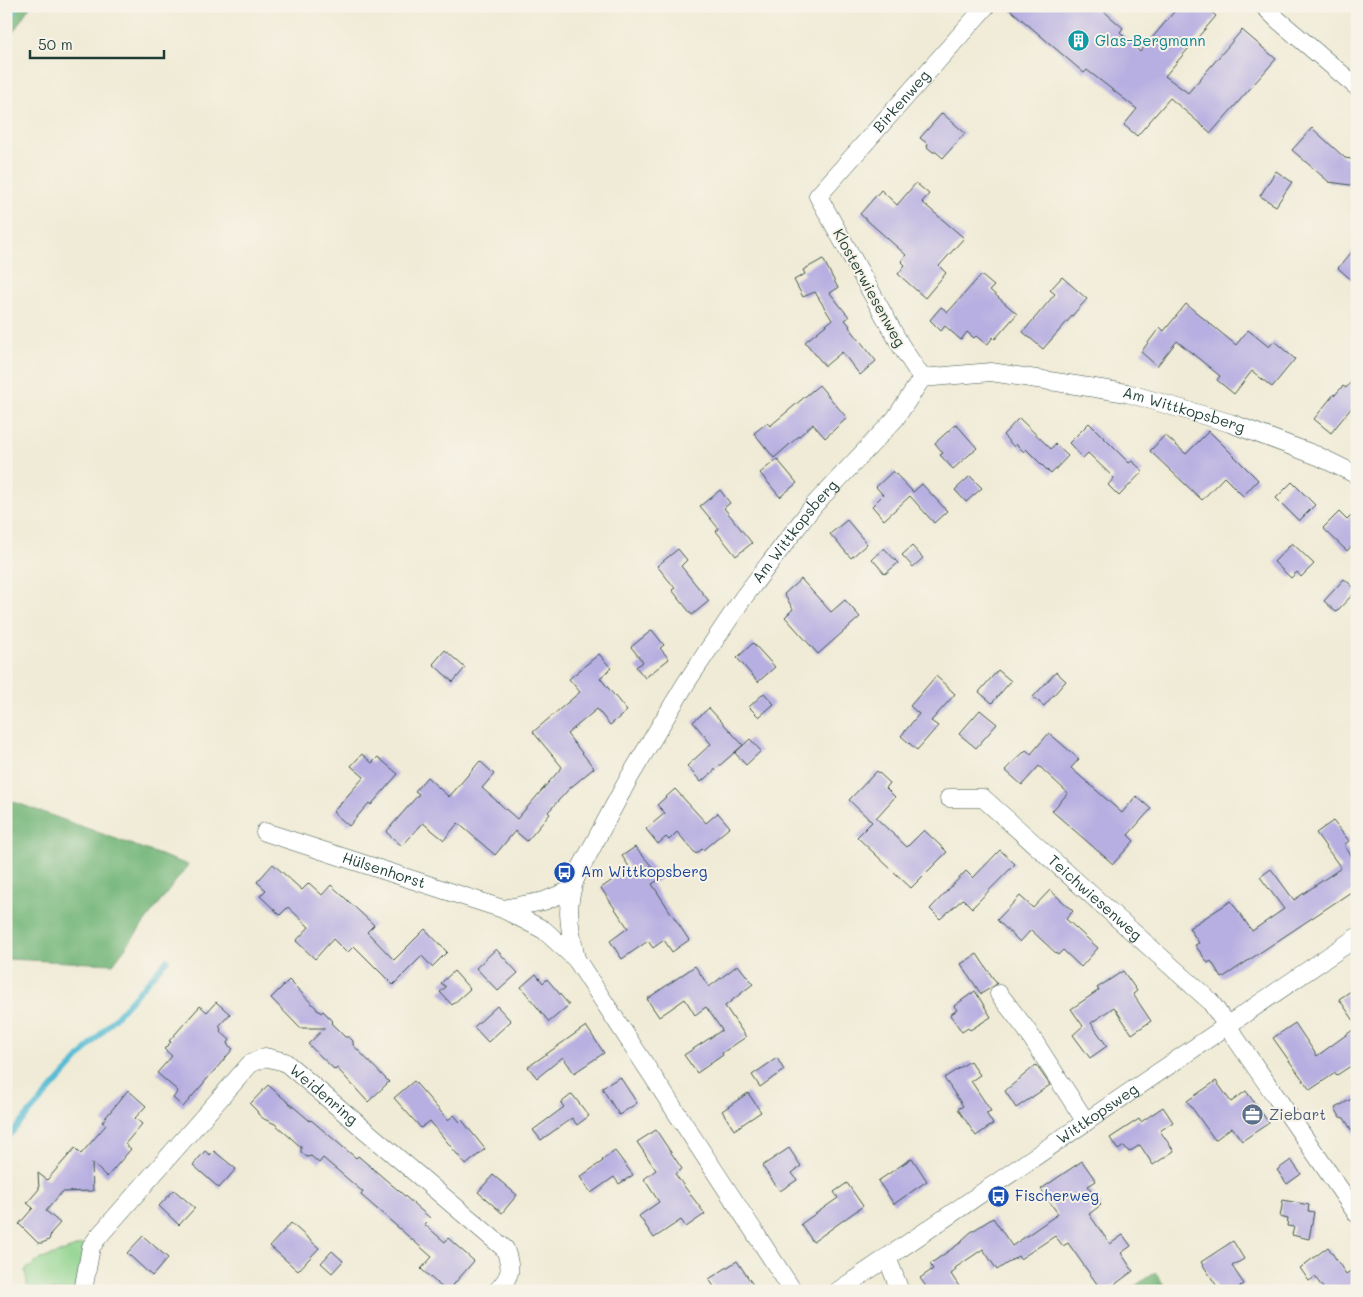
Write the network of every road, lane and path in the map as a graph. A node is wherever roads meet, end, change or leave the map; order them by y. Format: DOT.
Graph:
graph roads {
  1 [pos="986,6"];
  2 [pos="1264,6"];
  3 [pos="1357,87"];
  4 [pos="818,196"];
  5 [pos="922,378"];
  6 [pos="1357,475"];
  7 [pos="950,798"];
  8 [pos="265,832"];
  9 [pos="571,890"];
  10 [pos="503,909"];
  11 [pos="1357,937"];
  12 [pos="576,959"];
  13 [pos="999,994"];
  14 [pos="1226,1026"];
  15 [pos="1086,1122"];
  16 [pos="1357,1214"];
  17 [pos="887,1257"];
  18 [pos="83,1291"];
  19 [pos="498,1291"];
  20 [pos="793,1291"];
  21 [pos="838,1291"];
  22 [pos="900,1291"];
  1 -- 4 [label="street, Birkenweg"];
  2 -- 3 [label="street"];
  4 -- 5 [label="street, Klosterwiesenweg"];
  5 -- 6 [label="street, Am Wittkopsberg"];
  5 -- 9 [label="street, Am Wittkopsberg"];
  7 -- 14 [label="street, Teichwiesenweg"];
  8 -- 10 [label="street, Hülsenhorst"];
  9 -- 10 [label="street, Hülsenhorst"];
  9 -- 12 [label="street, Am Wittkopsberg"];
  10 -- 12 [label="street, Hülsenhorst"];
  11 -- 14 [label="street, Wittkopsweg"];
  12 -- 20 [label="street, Am Wittkopsberg"];
  13 -- 15 [label="street"];
  14 -- 15 [label="street, Wittkopsweg"];
  14 -- 16 [label="street"];
  15 -- 17 [label="street, Wittkopsweg"];
  17 -- 21 [label="street, Wittkopsweg"];
  17 -- 22 [label="street"];
  18 -- 19 [label="street, Weidenring"];
}
